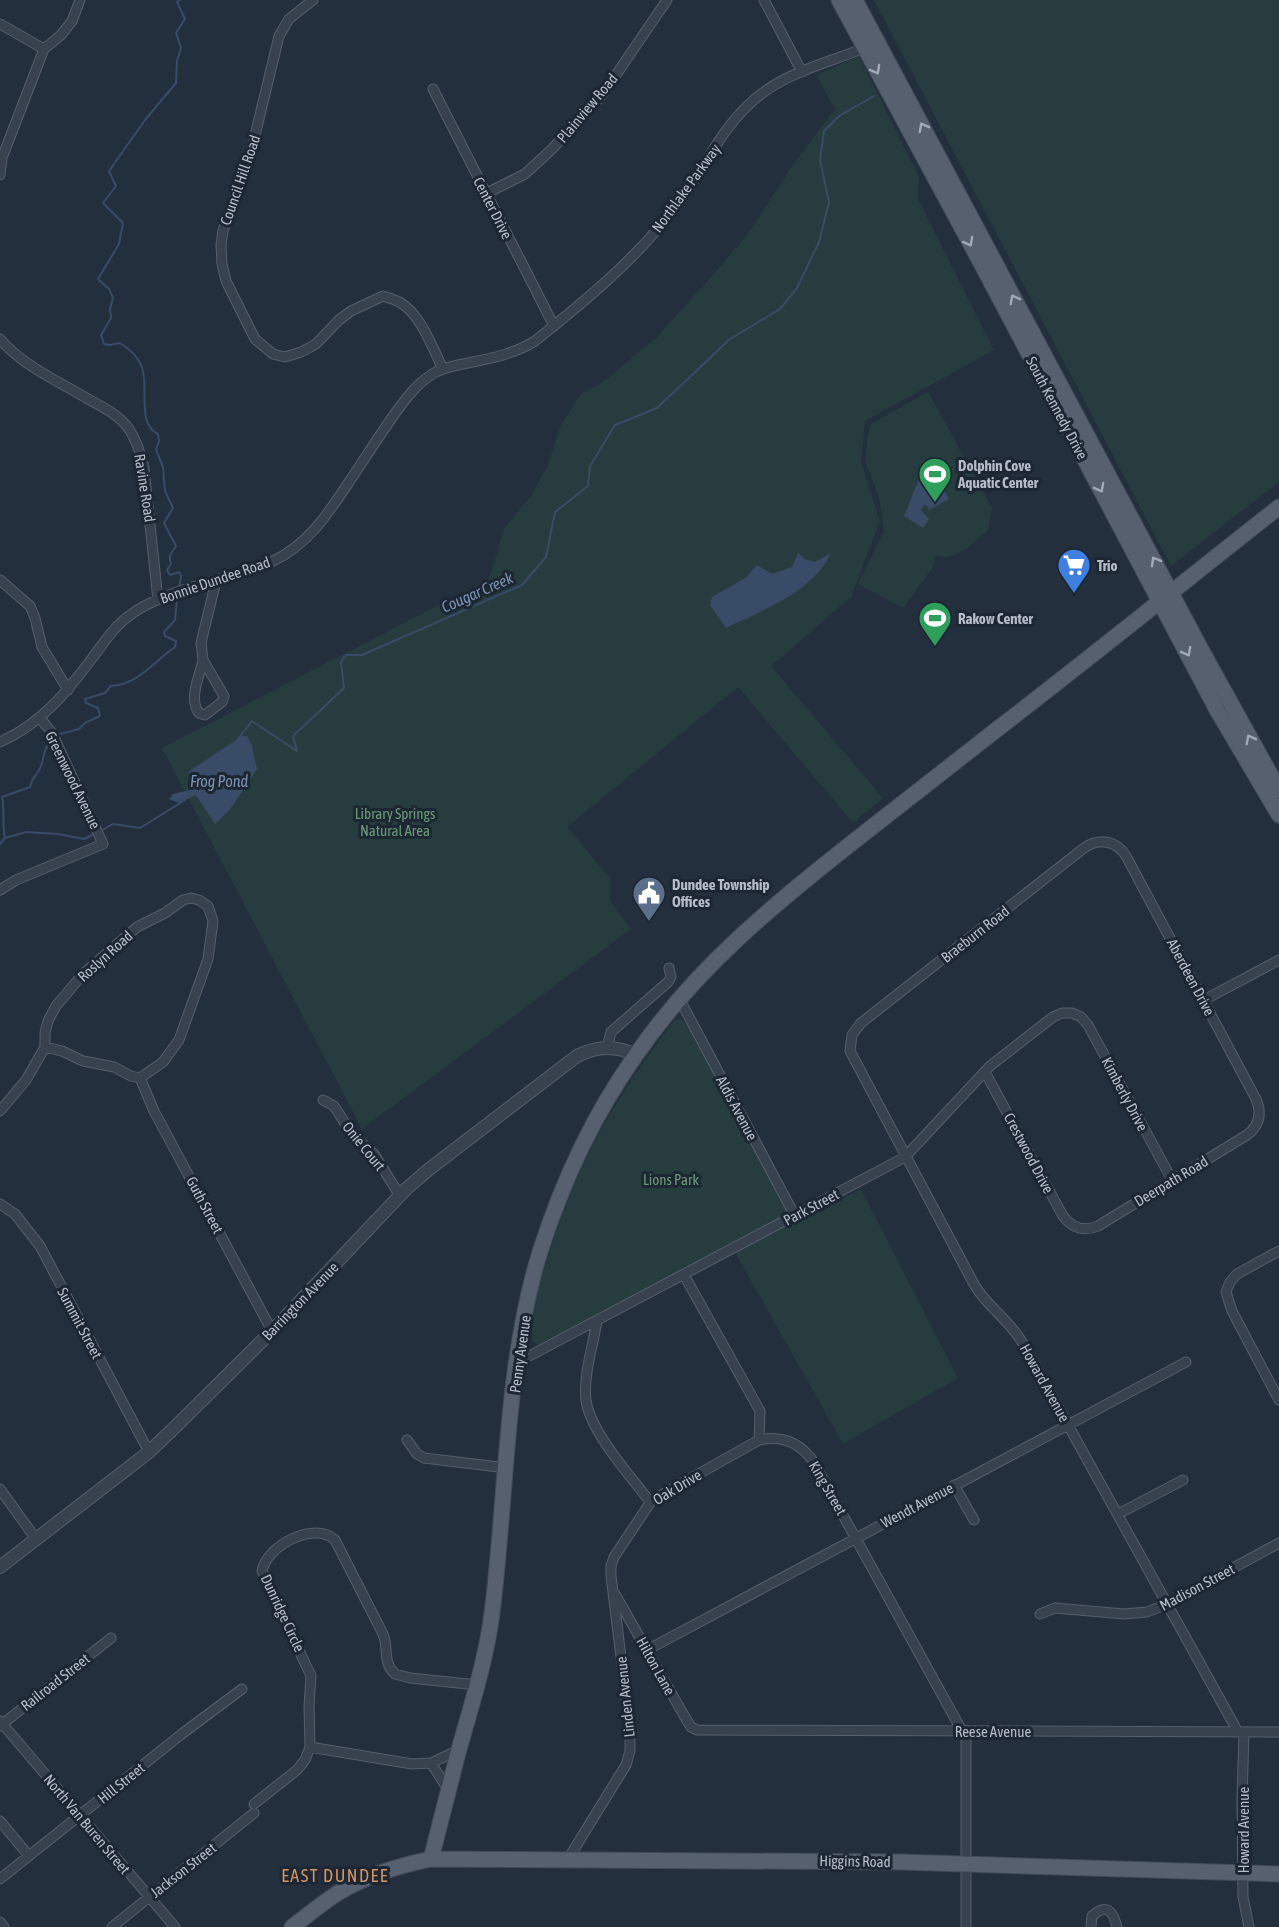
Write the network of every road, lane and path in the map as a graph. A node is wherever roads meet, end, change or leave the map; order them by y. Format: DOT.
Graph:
graph roads {
  1 [pos="80,0"];
  2 [pos="314,0"];
  3 [pos="667,0"];
  4 [pos="764,0"];
  5 [pos="838,0"];
  6 [pos="855,0"];
  7 [pos="0,24"];
  8 [pos="870,45"];
  9 [pos="44,49"];
  10 [pos="802,72"];
  11 [pos="433,89"];
  12 [pos="0,175"];
  13 [pos="486,194"];
  14 [pos="554,326"];
  15 [pos="0,339"];
  16 [pos="505,355"];
  17 [pos="442,369"];
  18 [pos="1279,507"];
  19 [pos="0,580"];
  20 [pos="216,581"];
  21 [pos="1166,596"];
  22 [pos="158,600"];
  23 [pos="203,660"];
  24 [pos="68,690"];
  25 [pos="40,718"];
  26 [pos="0,742"];
  27 [pos="1279,790"];
  28 [pos="1279,815"];
  29 [pos="1107,842"];
  30 [pos="0,890"];
  31 [pos="1279,960"];
  32 [pos="669,968"];
  33 [pos="680,1000"];
  34 [pos="1204,1000"];
  35 [pos="1072,1013"];
  36 [pos="850,1039"];
  37 [pos="45,1047"];
  38 [pos="607,1048"];
  39 [pos="636,1055"];
  40 [pos="985,1072"];
  41 [pos="140,1078"];
  42 [pos="323,1100"];
  43 [pos="0,1111"];
  44 [pos="1258,1122"];
  45 [pos="905,1157"];
  46 [pos="1172,1180"];
  47 [pos="400,1196"];
  48 [pos="0,1204"];
  49 [pos="795,1216"];
  50 [pos="1078,1228"];
  51 [pos="1279,1251"];
  52 [pos="684,1275"];
  53 [pos="597,1321"];
  54 [pos="272,1331"];
  55 [pos="518,1362"];
  56 [pos="1186,1362"];
  57 [pos="1279,1400"];
  58 [pos="1068,1424"];
  59 [pos="407,1440"];
  60 [pos="759,1440"];
  61 [pos="149,1452"];
  62 [pos="507,1468"];
  63 [pos="1182,1479"];
  64 [pos="954,1485"];
  65 [pos="0,1489"];
  66 [pos="650,1502"];
  67 [pos="1118,1514"];
  68 [pos="974,1520"];
  69 [pos="856,1538"];
  70 [pos="36,1539"];
  71 [pos="1279,1543"];
  72 [pos="0,1567"];
  73 [pos="613,1591"];
  74 [pos="1167,1604"];
  75 [pos="1040,1614"];
  76 [pos="111,1638"];
  77 [pos="647,1650"];
  78 [pos="478,1685"];
  79 [pos="242,1689"];
  80 [pos="1,1723"];
  81 [pos="707,1731"];
  82 [pos="964,1731"];
  83 [pos="1241,1732"];
  84 [pos="1279,1732"];
  85 [pos="310,1747"];
  86 [pos="459,1750"];
  87 [pos="431,1763"];
  88 [pos="449,1791"];
  89 [pos="81,1815"];
  90 [pos="0,1821"];
  91 [pos="29,1856"];
  92 [pos="431,1859"];
  93 [pos="568,1859"];
  94 [pos="966,1863"];
  95 [pos="1244,1872"];
  96 [pos="1279,1874"];
  97 [pos="0,1879"];
  98 [pos="149,1897"];
  99 [pos="0,1922"];
  100 [pos="4,1927"];
  101 [pos="112,1927"];
  102 [pos="175,1927"];
  103 [pos="292,1927"];
  104 [pos="966,1927"];
  105 [pos="1091,1927"];
  106 [pos="1118,1927"];
  107 [pos="1249,1927"];
  1 -- 9 [label="street"];
  2 -- 17 [label="street, Council Hill Road"];
  3 -- 13 [label="street, Plainview Road"];
  4 -- 10 [label="street"];
  5 -- 8 [label="main road, South Kennedy Drive"];
  6 -- 8 [label="main road, South Kennedy Drive"];
  7 -- 9 [label="street"];
  8 -- 10 [label="street, Northlake Parkway"];
  8 -- 21 [label="main road, South Kennedy Drive"];
  9 -- 12 [label="street"];
  10 -- 14 [label="street, Northlake Parkway"];
  11 -- 13 [label="street, Center Drive"];
  13 -- 14 [label="street, Center Drive"];
  14 -- 16 [label="street, Northlake Parkway"];
  15 -- 22 [label="street, Ravine Road"];
  16 -- 17 [label="street, Bonnie Dundee Road"];
  17 -- 20 [label="street, Bonnie Dundee Road"];
  18 -- 21 [label="main road, Penny Avenue"];
  19 -- 24 [label="street"];
  20 -- 22 [label="street, Bonnie Dundee Road"];
  20 -- 23 [label="street"];
  27 -- 21 [label="main road, South Kennedy Drive, one-way"];
  21 -- 28 [label="main road, South Kennedy Drive, one-way"];
  21 -- 33 [label="main road, Penny Avenue"];
  22 -- 24 [label="street, Bonnie Dundee Road"];
  23 -- 23 [label="street"];
  24 -- 25 [label="street, Bonnie Dundee Road"];
  25 -- 26 [label="street, Bonnie Dundee Road"];
  25 -- 30 [label="street, Greenwood Avenue"];
  29 -- 34 [label="street, Aberdeen Drive"];
  29 -- 36 [label="street, Braeburn Road"];
  31 -- 34 [label="street"];
  32 -- 38 [label="street"];
  33 -- 39 [label="main road, Penny Avenue"];
  33 -- 49 [label="street, Aldis Avenue"];
  34 -- 44 [label="street, Aberdeen Drive"];
  35 -- 40 [label="street, Park Street"];
  35 -- 46 [label="street, Kimberly Drive"];
  36 -- 45 [label="street, Howard Avenue"];
  37 -- 41 [label="street"];
  37 -- 41 [label="street, Roslyn Road"];
  37 -- 43 [label="street, Roslyn Road"];
  38 -- 39 [label="street, Barrington Avenue"];
  38 -- 47 [label="street, Barrington Avenue"];
  39 -- 55 [label="main road, Penny Avenue"];
  40 -- 45 [label="street, Park Street"];
  40 -- 50 [label="street, Crestwood Drive"];
  41 -- 54 [label="street, Guth Street"];
  42 -- 47 [label="street, Onie Court"];
  44 -- 46 [label="street, Deerpath Road"];
  45 -- 49 [label="street, Park Street"];
  45 -- 58 [label="street, Howard Avenue"];
  46 -- 50 [label="street, Deerpath Road"];
  47 -- 54 [label="street, Barrington Avenue"];
  48 -- 61 [label="street, Summit Street"];
  49 -- 52 [label="street, Park Street"];
  51 -- 57 [label="street"];
  52 -- 53 [label="street, Park Street"];
  52 -- 60 [label="street"];
  53 -- 55 [label="street, Park Street"];
  53 -- 66 [label="street"];
  54 -- 61 [label="street, Barrington Avenue"];
  55 -- 62 [label="main road, Penny Avenue"];
  56 -- 58 [label="street, Wendt Avenue"];
  58 -- 64 [label="street, Wendt Avenue"];
  58 -- 67 [label="street, Howard Avenue"];
  59 -- 62 [label="street"];
  60 -- 66 [label="street, Oak Drive"];
  60 -- 69 [label="street, King Street"];
  61 -- 70 [label="street, Barrington Avenue"];
  62 -- 78 [label="main road, Penny Avenue"];
  63 -- 67 [label="street"];
  64 -- 68 [label="street"];
  64 -- 69 [label="street, Wendt Avenue"];
  65 -- 70 [label="street"];
  66 -- 73 [label="street, Oak Drive"];
  67 -- 74 [label="street, Howard Avenue"];
  69 -- 77 [label="street, Wendt Avenue"];
  69 -- 82 [label="street, King Street"];
  70 -- 72 [label="street, Barrington Avenue"];
  71 -- 74 [label="street, Madison Street"];
  73 -- 77 [label="street, Hilton Lane"];
  73 -- 93 [label="street, Linden Avenue"];
  74 -- 75 [label="street, Madison Street"];
  74 -- 83 [label="street, Howard Avenue"];
  76 -- 80 [label="street, Railroad Street"];
  77 -- 81 [label="street, Hilton Lane"];
  78 -- 85 [label="street, Dunridge Circle"];
  78 -- 86 [label="main road, Penny Avenue"];
  79 -- 89 [label="street, Hill Street"];
  80 -- 89 [label="street, North Van Buren Street"];
  81 -- 82 [label="street, Reese Avenue"];
  82 -- 83 [label="street, Reese Avenue"];
  82 -- 94 [label="street, King Street"];
  83 -- 84 [label="street, Reese Avenue"];
  83 -- 95 [label="street, Howard Avenue"];
  85 -- 87 [label="street"];
  85 -- 98 [label="street, Jackson Street"];
  86 -- 87 [label="street"];
  86 -- 88 [label="main road, Penny Avenue"];
  87 -- 88 [label="street"];
  88 -- 92 [label="main road, Penny Avenue"];
  89 -- 91 [label="street, Hill Street"];
  89 -- 98 [label="street, North Van Buren Street"];
  90 -- 91 [label="street"];
  91 -- 97 [label="street, Hill Street"];
  92 -- 93 [label="main road, Higgins Road"];
  92 -- 103 [label="main road, Higgins Road"];
  93 -- 94 [label="main road, Higgins Road"];
  94 -- 95 [label="main road, Higgins Road"];
  94 -- 104 [label="street, King Street"];
  95 -- 96 [label="main road, Higgins Road"];
  95 -- 107 [label="street, Howard Avenue"];
  98 -- 101 [label="street, Jackson Street"];
  98 -- 102 [label="street, North Van Buren Street"];
  99 -- 100 [label="street"];
  105 -- 106 [label="street"];
}
